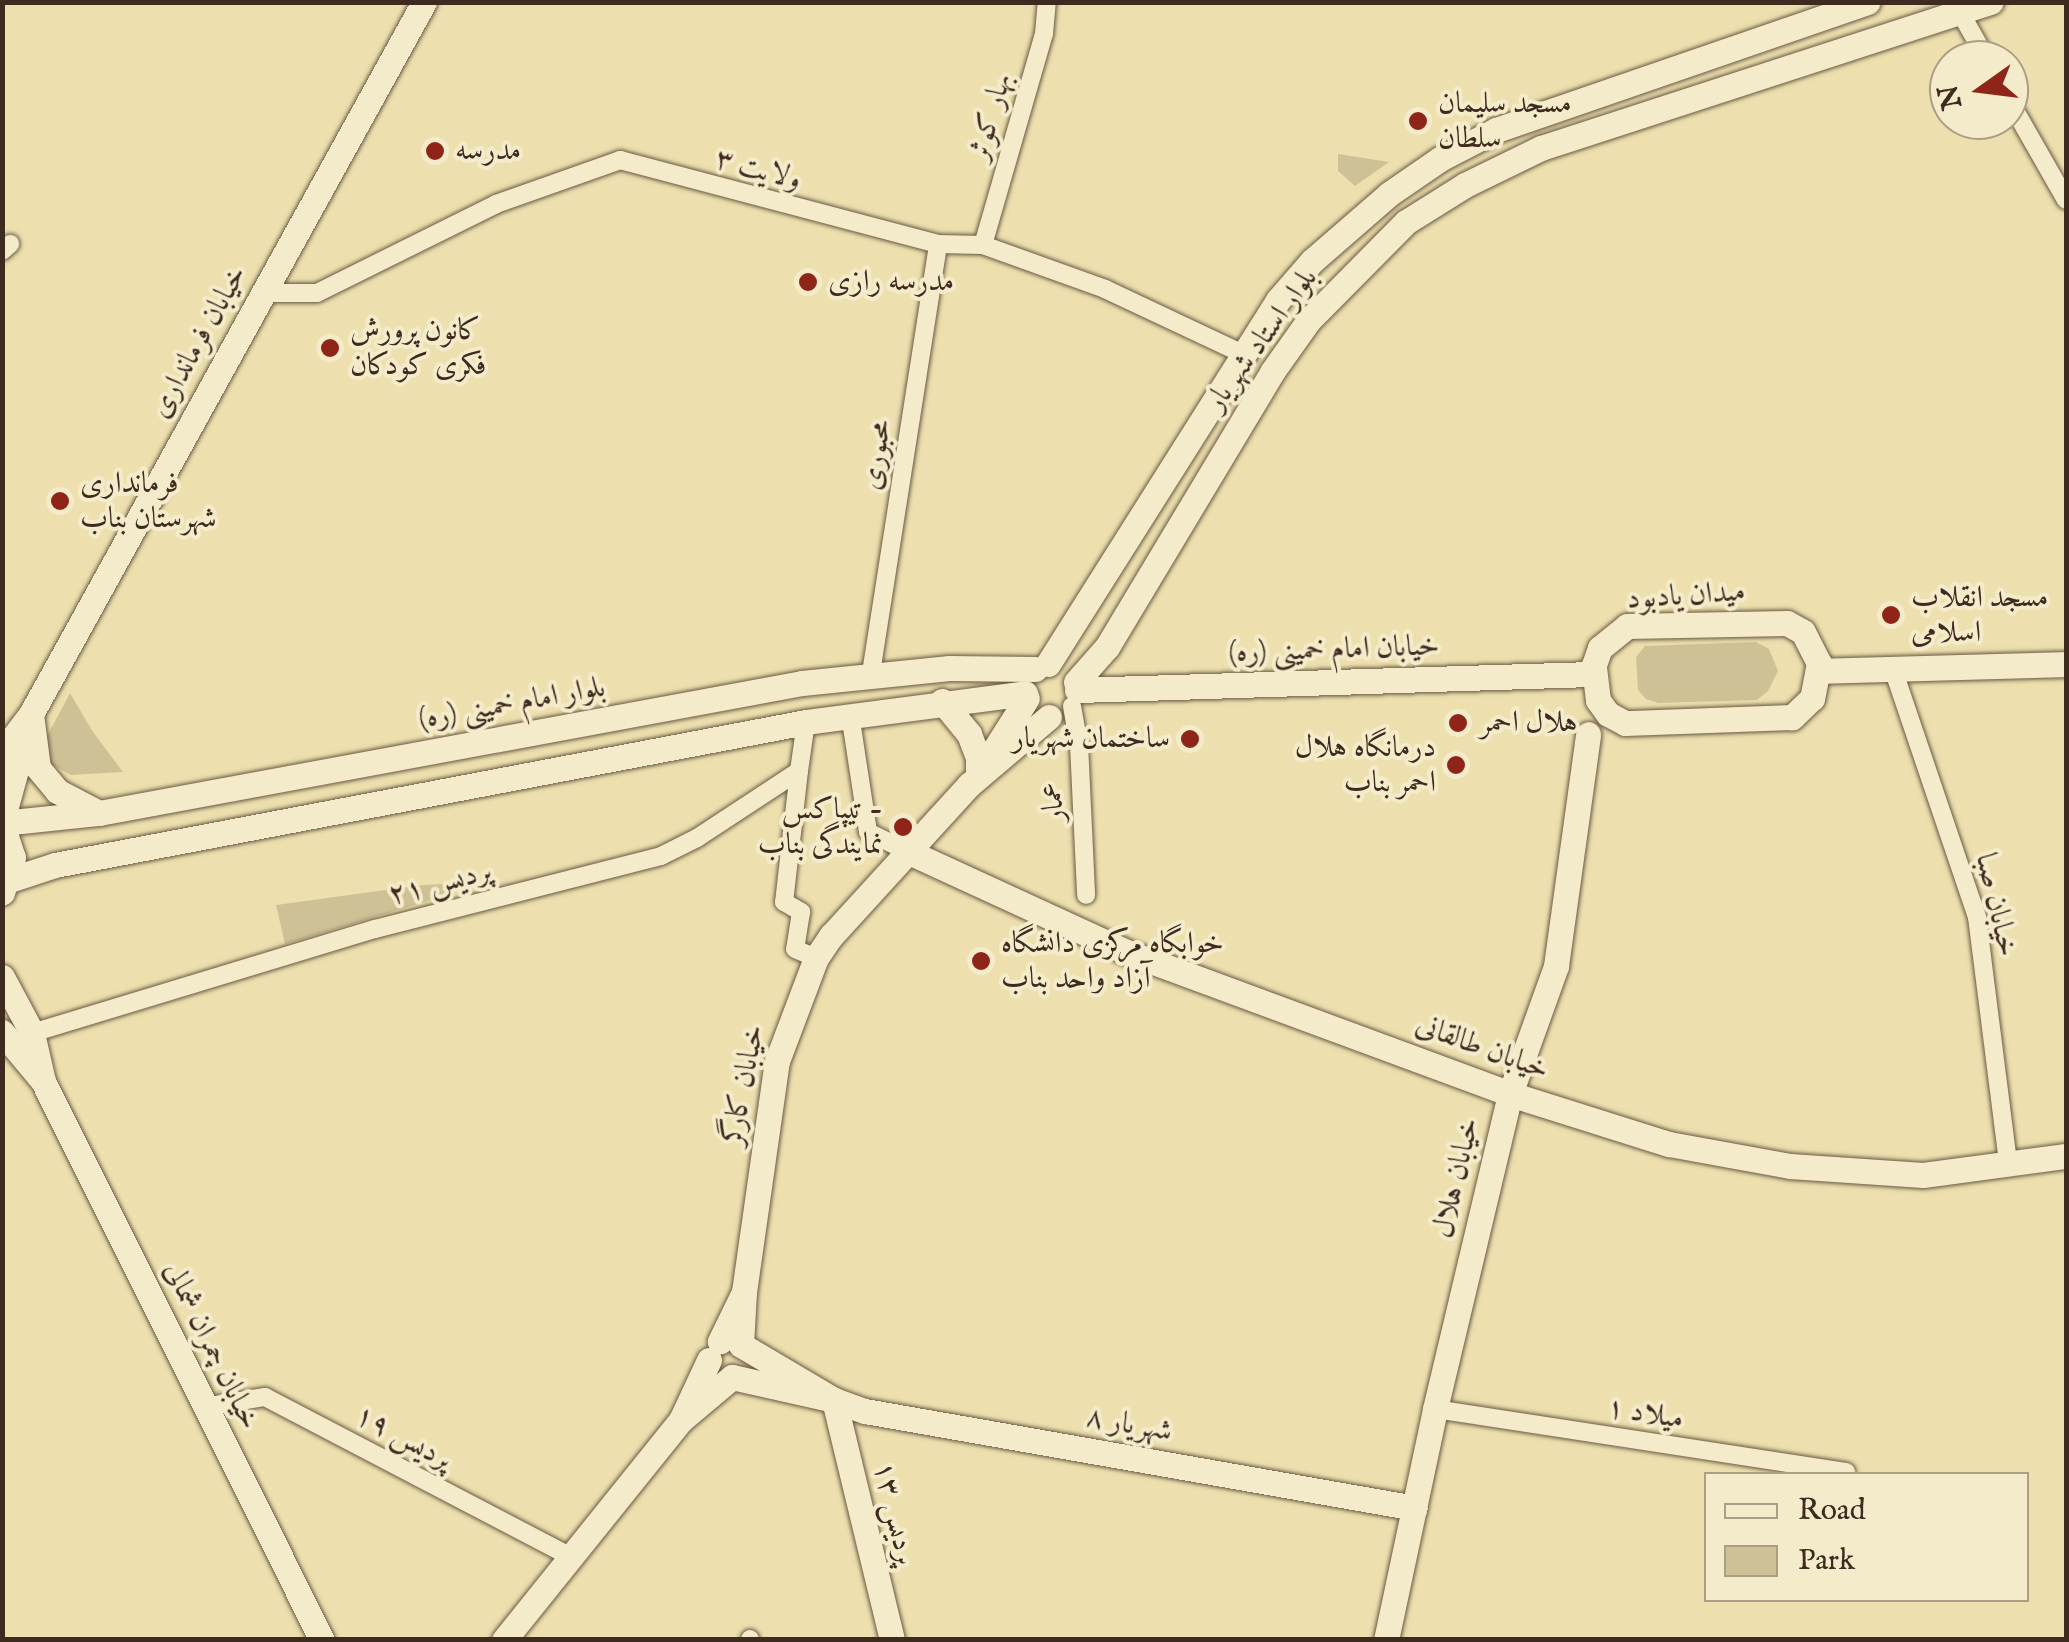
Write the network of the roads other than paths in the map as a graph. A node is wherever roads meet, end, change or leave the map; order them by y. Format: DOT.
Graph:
graph roads {
  1 [pos="424,2"];
  2 [pos="1047,2"];
  3 [pos="1868,2"];
  4 [pos="1991,2"];
  5 [pos="1960,12"];
  6 [pos="1805,24"];
  7 [pos="1976,40"];
  8 [pos="1818,59"];
  9 [pos="2029,135"];
  10 [pos="2066,200"];
  11 [pos="938,244"];
  12 [pos="983,246"];
  13 [pos="264,292"];
  14 [pos="1243,354"];
  15 [pos="1272,372"];
  16 [pos="1107,647"];
  17 [pos="2066,664"];
  18 [pos="1893,669"];
  19 [pos="1818,671"];
  20 [pos="870,673"];
  21 [pos="1593,678"];
  22 [pos="1033,681"];
  23 [pos="1132,688"];
  24 [pos="1068,699"];
  25 [pos="942,701"];
  26 [pos="31,714"];
  27 [pos="850,714"];
  28 [pos="1615,719"];
  29 [pos="806,722"];
  30 [pos="1588,734"];
  31 [pos="2,752"];
  32 [pos="798,770"];
  33 [pos="978,776"];
  34 [pos="99,813"];
  35 [pos="2,823"];
  36 [pos="908,850"];
  37 [pos="6,886"];
  38 [pos="1086,896"];
  39 [pos="816,958"];
  40 [pos="2,977"];
  41 [pos="12,1043"];
  42 [pos="1510,1094"];
  43 [pos="2066,1156"];
  44 [pos="2008,1163"];
  45 [pos="723,1349"];
  46 [pos="732,1377"];
  47 [pos="834,1400"];
  48 [pos="204,1407"];
  49 [pos="1435,1409"];
  50 [pos="681,1420"];
  51 [pos="1846,1472"];
  52 [pos="1415,1508"];
  53 [pos="571,1557"];
  54 [pos="322,1640"];
  55 [pos="504,1640"];
  56 [pos="892,1640"];
  57 [pos="1386,1640"];
  1 -- 13 [label="main road, خیابان فرمانداری"];
  2 -- 12 [label="street, بهار کوثر"];
  3 -- 6 [label="main road, بلوار استاد شهریار"];
  4 -- 5 [label="main road, بلوار استاد شهریار"];
  5 -- 7 [label="street"];
  5 -- 8 [label="main road, بلوار استاد شهریار"];
  6 -- 8 [label="main road"];
  6 -- 14 [label="main road, بلوار استاد شهریار"];
  8 -- 15 [label="main road, بلوار استاد شهریار"];
  9 -- 10 [label="street"];
  11 -- 12 [label="street, ولایت ۳"];
  11 -- 13 [label="street, ولایت ۳"];
  11 -- 20 [label="street, محبوری"];
  12 -- 14 [label="street, ولایت ۳"];
  13 -- 26 [label="main road, خیابان فرمانداری"];
  14 -- 15 [label="main road"];
  14 -- 22 [label="main road, بلوار استاد شهریار"];
  15 -- 16 [label="main road, بلوار استاد شهریار"];
  16 -- 23 [label="main road"];
  16 -- 24 [label="main road, بلوار استاد شهریار"];
  17 -- 18 [label="main road"];
  18 -- 19 [label="main road"];
  18 -- 44 [label="street, خیابان صبا"];
  19 -- 21 [label="main road, میدان یادبود"];
  19 -- 28 [label="main road"];
  20 -- 22 [label="main road, بلوار امام خمینی (ره)"];
  20 -- 34 [label="main road, بلوار امام خمینی (ره)"];
  21 -- 23 [label="main road, خیابان امام خمینی (ره)"];
  21 -- 28 [label="main road"];
  21 -- 30 [label="street"];
  22 -- 24 [label="main road"];
  22 -- 24 [label="main road"];
  22 -- 25 [label="main road"];
  22 -- 33 [label="main road, بلوار استاد شهریار"];
  23 -- 24 [label="main road, خیابان امام خمینی (ره)"];
  24 -- 33 [label="main road, بلوار استاد شهریار"];
  24 -- 38 [label="street, عمار"];
  25 -- 27 [label="main road"];
  25 -- 33 [label="main road"];
  26 -- 31 [label="main road, خیابان فرمانداری"];
  26 -- 34 [label="main road"];
  26 -- 35 [label="main road, خیابان فرمانداری"];
  27 -- 29 [label="main road"];
  27 -- 36 [label="street"];
  28 -- 30 [label="street"];
  29 -- 32 [label="street"];
  29 -- 37 [label="main road"];
  30 -- 42 [label="main road, خیابان هلال"];
  32 -- 39 [label="street"];
  32 -- 41 [label="street, پردیس ۲۱"];
  33 -- 36 [label="main road, خیابان کارگر"];
  34 -- 35 [label="main road, بلوار امام خمینی (ره)"];
  35 -- 37 [label="main road"];
  36 -- 39 [label="main road, خیابان کارگر"];
  36 -- 42 [label="main road, خیابان طالقانی"];
  39 -- 45 [label="main road, خیابان کارگر"];
  40 -- 41 [label="main road, خیابان چمران شمالی"];
  41 -- 48 [label="main road, خیابان چمران شمالی"];
  42 -- 44 [label="main road, خیابان طالقانی"];
  42 -- 49 [label="main road, خیابان هلال"];
  43 -- 44 [label="main road, خیابان طالقانی"];
  45 -- 46 [label="main road"];
  45 -- 47 [label="main road, شهریار ۸"];
  45 -- 50 [label="main road, خیابان کارگر"];
  46 -- 47 [label="main road, شهریار ۸"];
  46 -- 50 [label="main road, خیابان کارگر"];
  47 -- 52 [label="main road, شهریار ۸"];
  47 -- 56 [label="main road, پردیس ۱۳"];
  48 -- 53 [label="street, پردیس ۱۹"];
  48 -- 54 [label="main road, خیابان چمران شمالی"];
  49 -- 51 [label="street, میلاد ۱"];
  49 -- 52 [label="main road, خیابان هلال"];
  50 -- 53 [label="main road, خیابان کارگر"];
  52 -- 57 [label="main road, خیابان هلال"];
  53 -- 55 [label="main road, خیابان کارگر"];
}
